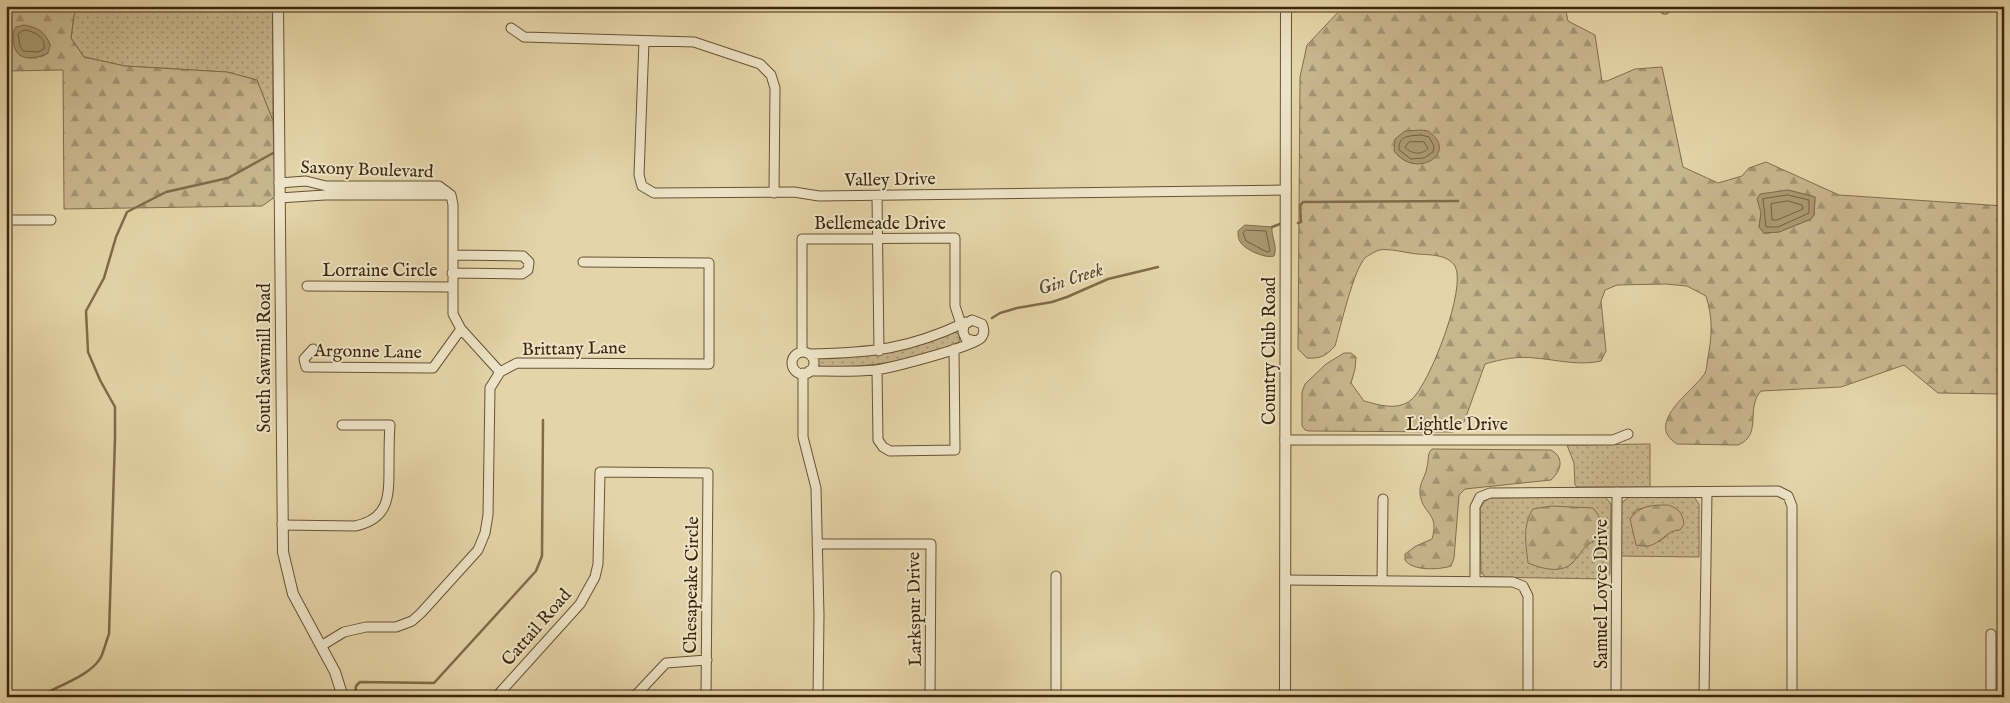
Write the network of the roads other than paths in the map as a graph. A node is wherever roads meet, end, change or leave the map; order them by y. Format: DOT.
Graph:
graph roads {
  1 [pos="278,6"];
  2 [pos="1286,6"];
  3 [pos="511,28"];
  4 [pos="644,41"];
  5 [pos="279,182"];
  6 [pos="1286,190"];
  7 [pos="774,192"];
  8 [pos="451,195"];
  9 [pos="877,196"];
  10 [pos="279,198"];
  11 [pos="6,220"];
  12 [pos="51,220"];
  13 [pos="878,239"];
  14 [pos="452,255"];
  15 [pos="583,262"];
  16 [pos="452,273"];
  17 [pos="307,286"];
  18 [pos="452,287"];
  19 [pos="965,322"];
  20 [pos="461,329"];
  21 [pos="976,341"];
  22 [pos="313,349"];
  23 [pos="954,349"];
  24 [pos="879,351"];
  25 [pos="806,353"];
  26 [pos="878,370"];
  27 [pos="500,372"];
  28 [pos="806,372"];
  29 [pos="342,425"];
  30 [pos="1628,434"];
  31 [pos="1285,440"];
  32 [pos="708,474"];
  33 [pos="1617,492"];
  34 [pos="1707,492"];
  35 [pos="1382,499"];
  36 [pos="282,525"];
  37 [pos="817,544"];
  38 [pos="1056,576"];
  39 [pos="1285,580"];
  40 [pos="1382,581"];
  41 [pos="1475,582"];
  42 [pos="1991,634"];
  43 [pos="321,646"];
  44 [pos="707,660"];
  45 [pos="343,697"];
  46 [pos="496,697"];
  47 [pos="634,697"];
  48 [pos="706,697"];
  49 [pos="818,697"];
  50 [pos="930,697"];
  51 [pos="1056,697"];
  52 [pos="1285,697"];
  53 [pos="1528,697"];
  54 [pos="1616,697"];
  55 [pos="1704,697"];
  56 [pos="1792,697"];
  57 [pos="1992,697"];
  1 -- 5 [label="street, South Sawmill Road"];
  2 -- 6 [label="street, Country Club Road"];
  3 -- 4 [label="street"];
  4 -- 7 [label="street"];
  4 -- 7 [label="street, Valley Drive"];
  5 -- 8 [label="street, Saxony Boulevard"];
  5 -- 10 [label="street, South Sawmill Road"];
  6 -- 9 [label="street, Valley Drive"];
  6 -- 31 [label="street, Country Club Road"];
  7 -- 9 [label="street, Valley Drive"];
  8 -- 10 [label="street, Saxony Boulevard"];
  8 -- 14 [label="street, Saxony Boulevard"];
  9 -- 13 [label="street"];
  10 -- 36 [label="street, South Sawmill Road"];
  11 -- 12 [label="street"];
  13 -- 19 [label="street, Bellemeade Drive"];
  13 -- 24 [label="street"];
  13 -- 25 [label="street, Bellemeade Drive"];
  14 -- 16 [label="street, Saxony Boulevard"];
  14 -- 16 [label="street"];
  15 -- 27 [label="street, Brittany Lane"];
  16 -- 18 [label="street, Saxony Boulevard"];
  17 -- 18 [label="street, Lorraine Circle"];
  18 -- 20 [label="street, Saxony Boulevard"];
  19 -- 21 [label="street"];
  19 -- 21 [label="street"];
  19 -- 24 [label="street"];
  20 -- 22 [label="street, Argonne Lane"];
  20 -- 27 [label="street, Saxony Boulevard"];
  21 -- 23 [label="street"];
  23 -- 26 [label="street"];
  23 -- 26 [label="street"];
  24 -- 25 [label="street"];
  25 -- 28 [label="street"];
  25 -- 28 [label="street"];
  26 -- 28 [label="street"];
  27 -- 43 [label="street, Brittany Lane"];
  28 -- 37 [label="street"];
  29 -- 36 [label="street"];
  30 -- 31 [label="street, Lightle Drive"];
  31 -- 39 [label="street, Country Club Road"];
  32 -- 44 [label="street, Chesapeake Circle"];
  32 -- 46 [label="street, Cattail Road"];
  33 -- 34 [label="street"];
  33 -- 41 [label="street"];
  33 -- 54 [label="street, Samuel Loyce Drive"];
  34 -- 55 [label="street"];
  34 -- 56 [label="street"];
  35 -- 40 [label="street"];
  36 -- 43 [label="street, South Sawmill Road"];
  37 -- 49 [label="street"];
  37 -- 50 [label="street, Larkspur Drive"];
  38 -- 51 [label="street"];
  39 -- 40 [label="street"];
  39 -- 52 [label="street, Country Club Road"];
  40 -- 41 [label="street"];
  41 -- 53 [label="street"];
  42 -- 57 [label="street"];
  43 -- 45 [label="street, South Sawmill Road"];
  44 -- 47 [label="street"];
  44 -- 48 [label="street, Chesapeake Circle"];
}
